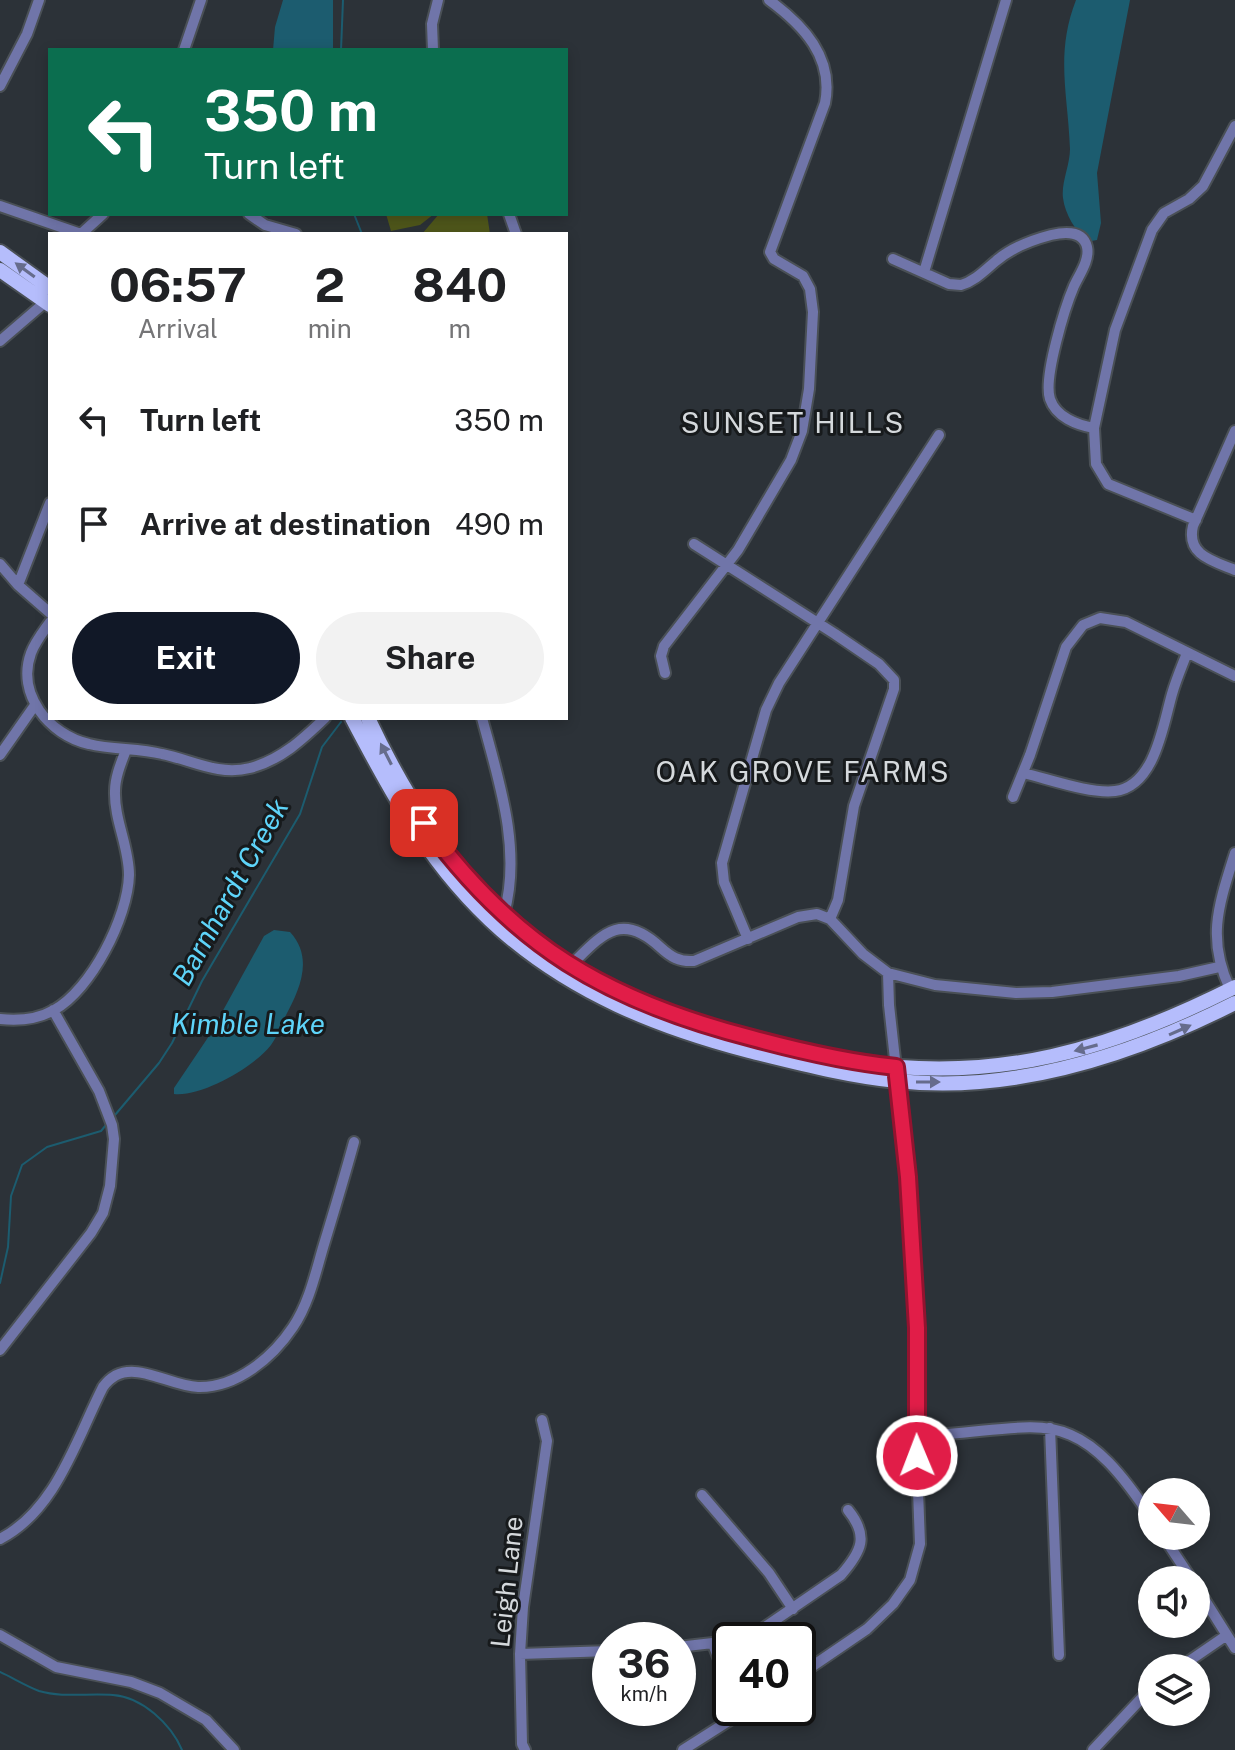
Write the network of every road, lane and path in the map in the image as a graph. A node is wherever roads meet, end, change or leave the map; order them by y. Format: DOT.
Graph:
graph roads {
  1 [pos="39,0"];
  2 [pos="201,0"];
  3 [pos="438,0"];
  4 [pos="769,0"];
  5 [pos="1006,0"];
  6 [pos="185,48"];
  7 [pos="433,48"];
  8 [pos="0,86"];
  9 [pos="1235,126"];
  10 [pos="0,206"];
  11 [pos="101,216"];
  12 [pos="252,216"];
  13 [pos="75,232"];
  14 [pos="83,232"];
  15 [pos="289,232"];
  16 [pos="0,252"];
  17 [pos="893,259"];
  18 [pos="0,270"];
  19 [pos="924,272"];
  20 [pos="48,297"];
  21 [pos="48,297"];
  22 [pos="48,299"];
  23 [pos="0,341"];
  24 [pos="1094,428"];
  25 [pos="1235,431"];
  26 [pos="939,435"];
  27 [pos="48,508"];
  28 [pos="1196,520"];
  29 [pos="694,544"];
  30 [pos="0,564"];
  31 [pos="727,565"];
  32 [pos="1235,570"];
  33 [pos="18,585"];
  34 [pos="48,611"];
  35 [pos="818,623"];
  36 [pos="48,625"];
  37 [pos="1187,653"];
  38 [pos="665,673"];
  39 [pos="1235,676"];
  40 [pos="35,705"];
  41 [pos="323,720"];
  42 [pos="353,720"];
  43 [pos="369,720"];
  44 [pos="482,720"];
  45 [pos="126,750"];
  46 [pos="0,755"];
  47 [pos="1023,773"];
  48 [pos="1013,797"];
  49 [pos="1235,853"];
  50 [pos="504,914"];
  51 [pos="830,919"];
  52 [pos="748,939"];
  53 [pos="570,966"];
  54 [pos="1219,967"];
  55 [pos="888,973"];
  56 [pos="1234,992"];
  57 [pos="53,1010"];
  58 [pos="0,1019"];
  59 [pos="897,1074"];
  60 [pos="354,1142"];
  61 [pos="0,1350"];
  62 [pos="542,1420"];
  63 [pos="1050,1428"];
  64 [pos="916,1436"];
  65 [pos="702,1495"];
  66 [pos="1138,1499"];
  67 [pos="848,1510"];
  68 [pos="0,1539"];
  69 [pos="1210,1608"];
  70 [pos="793,1609"];
  71 [pos="773,1622"];
  72 [pos="0,1635"];
  73 [pos="1227,1635"];
  74 [pos="1235,1648"];
  75 [pos="592,1652"];
  76 [pos="520,1654"];
  77 [pos="1199,1654"];
  78 [pos="1059,1655"];
  79 [pos="816,1664"];
  80 [pos="1138,1702"];
  81 [pos="719,1726"];
  82 [pos="234,1750"];
  83 [pos="525,1750"];
  84 [pos="683,1750"];
  85 [pos="1093,1750"];
  1 -- 8 [label="street"];
  2 -- 6 [label="street"];
  3 -- 7 [label="street"];
  4 -- 31 [label="street"];
  5 -- 19 [label="street"];
  9 -- 24 [label="street"];
  10 -- 13 [label="street"];
  11 -- 14 [label="street"];
  12 -- 15 [label="street"];
  20 -- 16 [label="main road, one-way"];
  17 -- 19 [label="street"];
  18 -- 21 [label="main road"];
  19 -- 24 [label="street"];
  22 -- 23 [label="street"];
  24 -- 28 [label="street"];
  25 -- 28 [label="street"];
  26 -- 35 [label="street"];
  27 -- 33 [label="street"];
  28 -- 32 [label="street"];
  29 -- 31 [label="street"];
  30 -- 33 [label="street"];
  31 -- 35 [label="street"];
  31 -- 38 [label="street"];
  33 -- 34 [label="street"];
  35 -- 51 [label="street"];
  35 -- 52 [label="street"];
  36 -- 40 [label="street"];
  37 -- 39 [label="street"];
  37 -- 47 [label="street"];
  37 -- 47 [label="street"];
  40 -- 45 [label="street"];
  40 -- 46 [label="street"];
  41 -- 45 [label="street"];
  42 -- 59 [label="main road"];
  50 -- 43 [label="main road, one-way"];
  44 -- 50 [label="street"];
  45 -- 57 [label="street"];
  47 -- 48 [label="street"];
  49 -- 54 [label="street"];
  50 -- 53 [label="main road"];
  51 -- 52 [label="street"];
  51 -- 55 [label="street"];
  52 -- 53 [label="street"];
  53 -- 59 [label="main road"];
  54 -- 55 [label="street"];
  54 -- 56 [label="street"];
  55 -- 59 [label="street"];
  56 -- 59 [label="main road"];
  57 -- 58 [label="street"];
  57 -- 61 [label="street"];
  59 -- 64 [label="street"];
  60 -- 68 [label="street"];
  62 -- 76 [label="street, Leigh Lane"];
  63 -- 64 [label="street"];
  63 -- 66 [label="street"];
  63 -- 78 [label="street"];
  64 -- 79 [label="street"];
  65 -- 70 [label="street"];
  67 -- 70 [label="street"];
  69 -- 73 [label="street"];
  70 -- 71 [label="street"];
  72 -- 82 [label="street"];
  73 -- 74 [label="street"];
  73 -- 77 [label="street"];
  75 -- 76 [label="street"];
  76 -- 83 [label="street, Leigh Lane"];
  80 -- 85 [label="street"];
  81 -- 84 [label="street"];
}
